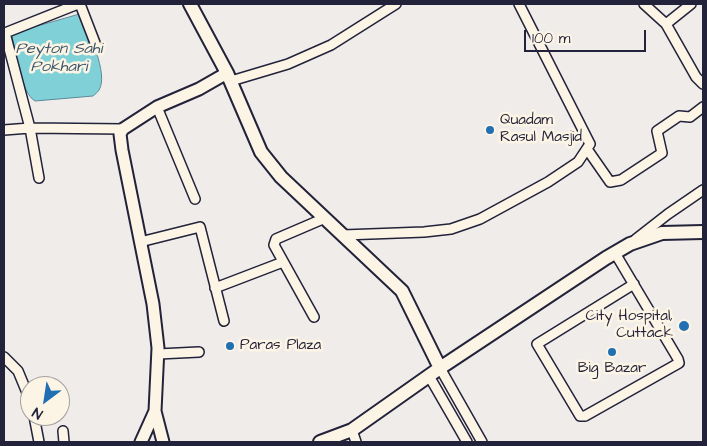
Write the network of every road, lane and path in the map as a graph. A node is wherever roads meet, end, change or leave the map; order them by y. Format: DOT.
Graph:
graph roads {
  1 [pos="79,4"];
  2 [pos="190,4"];
  3 [pos="396,4"];
  4 [pos="519,4"];
  5 [pos="644,4"];
  6 [pos="690,4"];
  7 [pos="666,24"];
  8 [pos="4,32"];
  9 [pos="97,48"];
  10 [pos="229,77"];
  11 [pos="703,84"];
  12 [pos="157,107"];
  13 [pos="703,107"];
  14 [pos="30,128"];
  15 [pos="124,129"];
  16 [pos="4,130"];
  17 [pos="586,149"];
  18 [pos="39,178"];
  19 [pos="703,190"];
  20 [pos="195,199"];
  21 [pos="325,218"];
  22 [pos="703,232"];
  23 [pos="343,235"];
  24 [pos="140,242"];
  25 [pos="630,244"];
  26 [pos="615,253"];
  27 [pos="283,262"];
  28 [pos="634,284"];
  29 [pos="216,288"];
  30 [pos="314,317"];
  31 [pos="224,321"];
  32 [pos="199,352"];
  33 [pos="158,354"];
  34 [pos="4,357"];
  35 [pos="435,372"];
  36 [pos="20,376"];
  37 [pos="156,410"];
  38 [pos="36,426"];
  39 [pos="352,430"];
  40 [pos="63,431"];
  41 [pos="40,442"];
  42 [pos="64,442"];
  43 [pos="141,442"];
  44 [pos="163,442"];
  45 [pos="320,442"];
  46 [pos="356,442"];
  47 [pos="467,442"];
  48 [pos="482,442"];
  1 -- 8 [label="street"];
  1 -- 9 [label="street"];
  2 -- 10 [label="main road"];
  3 -- 10 [label="street"];
  4 -- 17 [label="street"];
  5 -- 7 [label="street"];
  6 -- 7 [label="street"];
  7 -- 11 [label="street"];
  8 -- 14 [label="street"];
  10 -- 12 [label="street"];
  10 -- 21 [label="main road"];
  12 -- 15 [label="street"];
  12 -- 20 [label="street"];
  13 -- 17 [label="street"];
  14 -- 15 [label="street"];
  14 -- 16 [label="street"];
  14 -- 18 [label="street"];
  15 -- 24 [label="street"];
  17 -- 23 [label="street"];
  19 -- 25 [label="street"];
  21 -- 23 [label="main road"];
  21 -- 27 [label="street"];
  22 -- 25 [label="main road"];
  23 -- 35 [label="main road"];
  24 -- 29 [label="street"];
  24 -- 33 [label="street"];
  25 -- 26 [label="main road"];
  26 -- 28 [label="street"];
  26 -- 35 [label="main road"];
  27 -- 29 [label="street"];
  27 -- 30 [label="street"];
  28 -- 28 [label="street"];
  29 -- 31 [label="street"];
  32 -- 33 [label="street"];
  33 -- 37 [label="street"];
  34 -- 36 [label="street"];
  35 -- 39 [label="main road"];
  35 -- 47 [label="street"];
  35 -- 48 [label="street"];
  37 -- 43 [label="street"];
  37 -- 44 [label="street"];
  38 -- 41 [label="street"];
  39 -- 45 [label="main road"];
  39 -- 46 [label="street"];
  40 -- 42 [label="street"];
}
